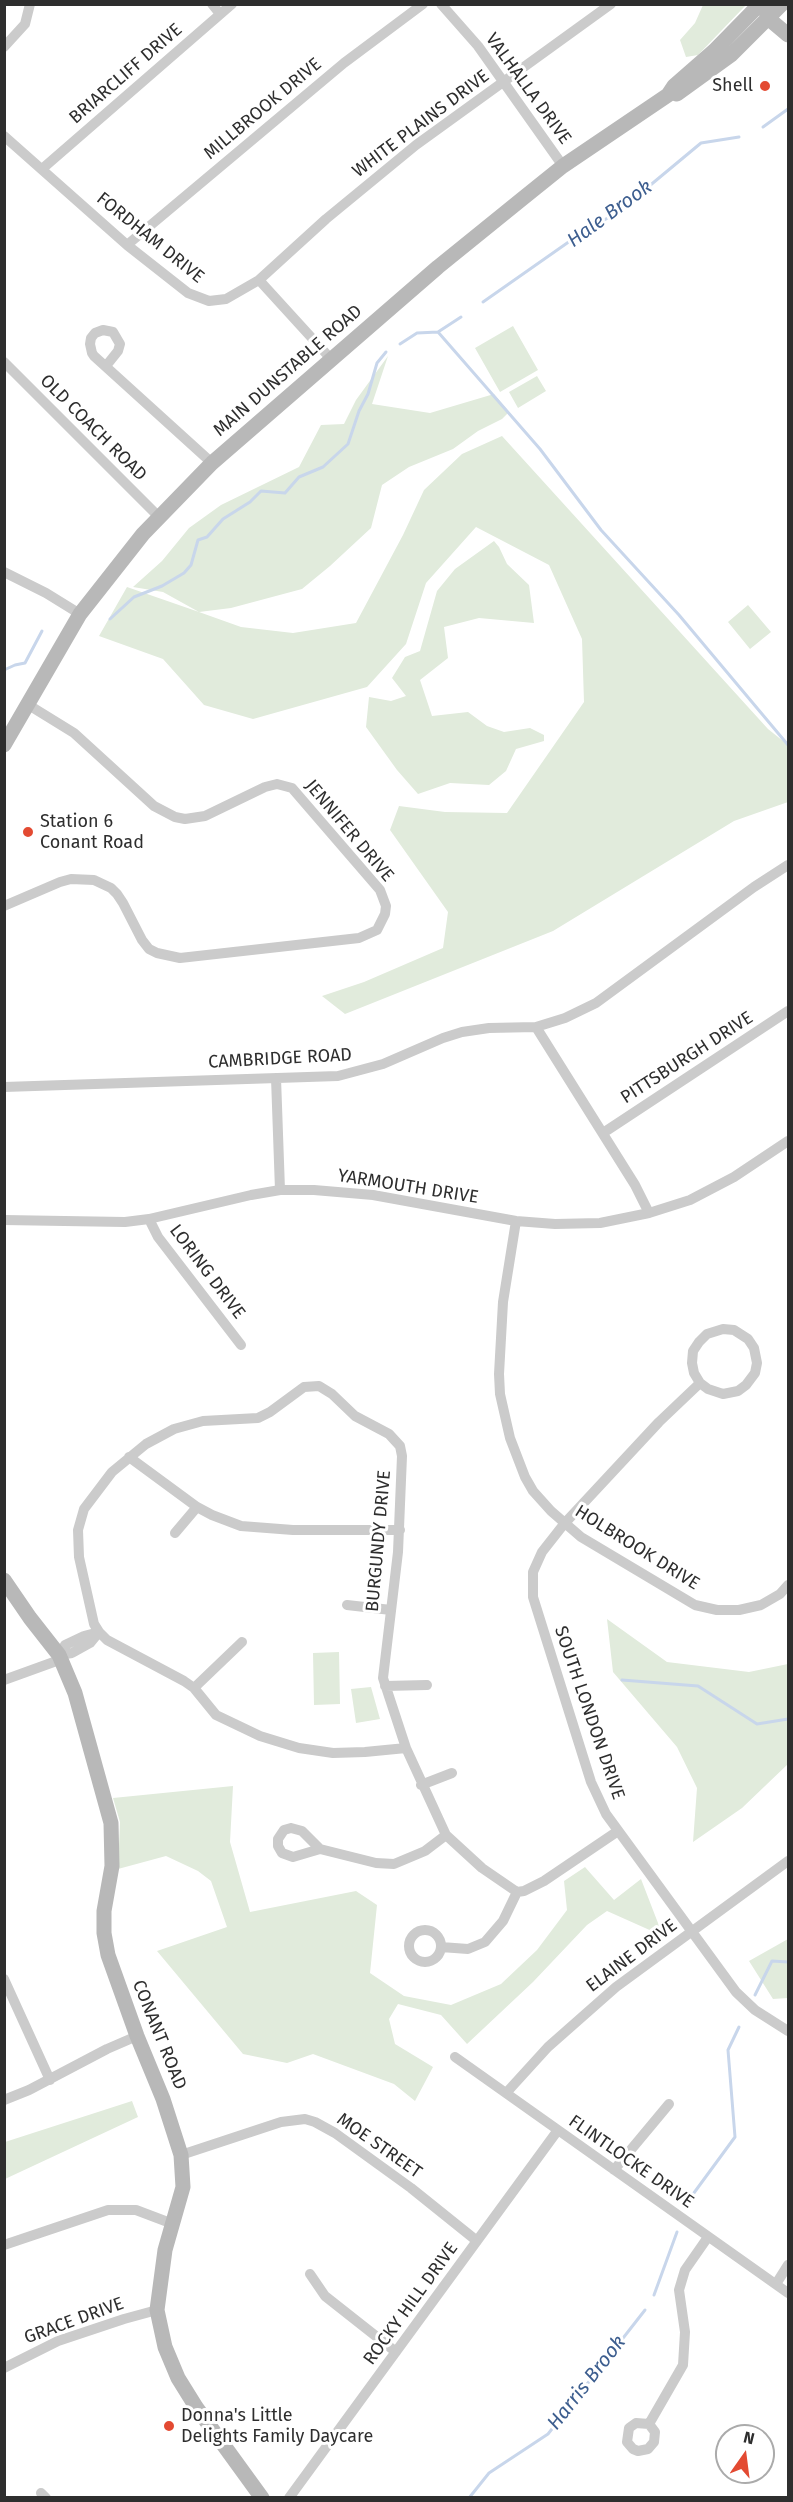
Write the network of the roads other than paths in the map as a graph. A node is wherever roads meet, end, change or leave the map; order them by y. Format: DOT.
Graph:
graph roads {
  1 [pos="30,4"];
  2 [pos="212,4"];
  3 [pos="232,4"];
  4 [pos="423,4"];
  5 [pos="441,4"];
  6 [pos="611,4"];
  7 [pos="772,9"];
  8 [pos="220,14"];
  9 [pos="789,35"];
  10 [pos="4,47"];
  11 [pos="503,82"];
  12 [pos="4,136"];
  13 [pos="563,166"];
  14 [pos="42,169"];
  15 [pos="127,245"];
  16 [pos="259,280"];
  17 [pos="331,359"];
  18 [pos="4,362"];
  19 [pos="106,366"];
  20 [pos="212,463"];
  21 [pos="159,517"];
  22 [pos="4,572"];
  23 [pos="80,614"];
  24 [pos="27,704"];
  25 [pos="4,745"];
  26 [pos="789,865"];
  27 [pos="4,906"];
  28 [pos="789,1011"];
  29 [pos="536,1027"];
  30 [pos="276,1078"];
  31 [pos="4,1087"];
  32 [pos="603,1133"];
  33 [pos="789,1141"];
  34 [pos="280,1190"];
  35 [pos="649,1213"];
  36 [pos="148,1219"];
  37 [pos="4,1220"];
  38 [pos="516,1221"];
  39 [pos="241,1344"];
  40 [pos="700,1383"];
  41 [pos="129,1457"];
  42 [pos="197,1507"];
  43 [pos="564,1524"];
  44 [pos="400,1530"];
  45 [pos="175,1533"];
  46 [pos="4,1580"];
  47 [pos="789,1585"];
  48 [pos="346,1605"];
  49 [pos="391,1610"];
  50 [pos="99,1632"];
  51 [pos="242,1642"];
  52 [pos="61,1657"];
  53 [pos="4,1680"];
  54 [pos="428,1685"];
  55 [pos="385,1686"];
  56 [pos="194,1688"];
  57 [pos="406,1748"];
  58 [pos="452,1773"];
  59 [pos="421,1785"];
  60 [pos="618,1831"];
  61 [pos="446,1835"];
  62 [pos="320,1849"];
  63 [pos="789,1861"];
  64 [pos="517,1892"];
  65 [pos="692,1932"];
  66 [pos="441,1947"];
  67 [pos="4,1979"];
  68 [pos="789,2031"];
  69 [pos="137,2036"];
  70 [pos="455,2057"];
  71 [pos="50,2080"];
  72 [pos="507,2092"];
  73 [pos="4,2100"];
  74 [pos="669,2104"];
  75 [pos="558,2130"];
  76 [pos="181,2156"];
  77 [pos="614,2170"];
  78 [pos="173,2224"];
  79 [pos="708,2236"];
  80 [pos="477,2241"];
  81 [pos="4,2245"];
  82 [pos="789,2265"];
  83 [pos="310,2274"];
  84 [pos="776,2284"];
  85 [pos="789,2293"];
  86 [pos="158,2310"];
  87 [pos="396,2352"];
  88 [pos="4,2368"];
  89 [pos="649,2424"];
  90 [pos="262,2498"];
  91 [pos="290,2498"];
  1 -- 10 [label="street"];
  2 -- 8 [label="street"];
  3 -- 8 [label="street, BRIARCLIFF DRIVE"];
  4 -- 15 [label="street, MILLBROOK DRIVE"];
  5 -- 11 [label="street, VALHALLA DRIVE"];
  6 -- 11 [label="street, WHITE PLAINS DRIVE"];
  7 -- 9 [label="main road"];
  7 -- 13 [label="main road, MAIN DUNSTABLE ROAD"];
  8 -- 14 [label="street, BRIARCLIFF DRIVE"];
  11 -- 13 [label="street, VALHALLA DRIVE"];
  11 -- 16 [label="street, WHITE PLAINS DRIVE"];
  12 -- 14 [label="street, FORDHAM DRIVE"];
  13 -- 17 [label="main road, MAIN DUNSTABLE ROAD"];
  14 -- 15 [label="street, FORDHAM DRIVE"];
  15 -- 16 [label="street, FORDHAM DRIVE"];
  16 -- 17 [label="street"];
  17 -- 20 [label="main road, MAIN DUNSTABLE ROAD"];
  18 -- 21 [label="street, OLD COACH ROAD"];
  19 -- 20 [label="street"];
  20 -- 21 [label="main road, MAIN DUNSTABLE ROAD"];
  21 -- 23 [label="main road, MAIN DUNSTABLE ROAD"];
  22 -- 23 [label="street"];
  23 -- 24 [label="main road, MAIN DUNSTABLE ROAD"];
  24 -- 25 [label="main road, MAIN DUNSTABLE ROAD"];
  24 -- 27 [label="street, JENNIFER DRIVE"];
  26 -- 29 [label="street, CAMBRIDGE ROAD"];
  28 -- 32 [label="street, PITTSBURGH DRIVE"];
  29 -- 30 [label="street, CAMBRIDGE ROAD"];
  29 -- 32 [label="street"];
  30 -- 31 [label="street, CAMBRIDGE ROAD"];
  30 -- 34 [label="street"];
  32 -- 35 [label="street"];
  33 -- 35 [label="street, YARMOUTH DRIVE"];
  34 -- 36 [label="street, YARMOUTH DRIVE"];
  34 -- 38 [label="street, YARMOUTH DRIVE"];
  35 -- 38 [label="street, YARMOUTH DRIVE"];
  36 -- 37 [label="street, YARMOUTH DRIVE"];
  36 -- 39 [label="street, LORING DRIVE"];
  38 -- 43 [label="street, HOLBROOK DRIVE"];
  40 -- 40 [label="street"];
  40 -- 43 [label="street, SOUTH LONDON DRIVE"];
  41 -- 42 [label="street"];
  41 -- 44 [label="street, BURGUNDY DRIVE"];
  41 -- 50 [label="street, BURGUNDY DRIVE"];
  42 -- 44 [label="street"];
  42 -- 45 [label="street"];
  43 -- 47 [label="street, HOLBROOK DRIVE"];
  43 -- 60 [label="street, SOUTH LONDON DRIVE"];
  44 -- 49 [label="street, BURGUNDY DRIVE"];
  46 -- 52 [label="main road, CONANT ROAD"];
  48 -- 49 [label="street"];
  49 -- 55 [label="street, BURGUNDY DRIVE"];
  50 -- 52 [label="street"];
  50 -- 56 [label="street"];
  51 -- 56 [label="street"];
  52 -- 53 [label="street"];
  52 -- 69 [label="main road, CONANT ROAD"];
  54 -- 55 [label="street"];
  55 -- 57 [label="street, BURGUNDY DRIVE"];
  56 -- 57 [label="street"];
  57 -- 59 [label="street, BURGUNDY DRIVE"];
  58 -- 59 [label="street"];
  59 -- 61 [label="street, BURGUNDY DRIVE"];
  60 -- 64 [label="street"];
  60 -- 65 [label="street, SOUTH LONDON DRIVE"];
  61 -- 62 [label="street"];
  61 -- 64 [label="street, BURGUNDY DRIVE"];
  63 -- 65 [label="street, ELAINE DRIVE"];
  64 -- 66 [label="street"];
  65 -- 68 [label="street, SOUTH LONDON DRIVE"];
  65 -- 72 [label="street, ELAINE DRIVE"];
  67 -- 71 [label="street"];
  69 -- 71 [label="street"];
  69 -- 76 [label="main road, CONANT ROAD"];
  70 -- 72 [label="street, FLINTLOCKE DRIVE"];
  71 -- 73 [label="street"];
  72 -- 75 [label="street, FLINTLOCKE DRIVE"];
  74 -- 77 [label="street"];
  75 -- 77 [label="street, FLINTLOCKE DRIVE"];
  75 -- 80 [label="street, ROCKY HILL DRIVE"];
  76 -- 78 [label="main road, CONANT ROAD"];
  76 -- 80 [label="street, MOE STREET"];
  77 -- 79 [label="street, FLINTLOCKE DRIVE"];
  78 -- 81 [label="street"];
  78 -- 86 [label="main road, CONANT ROAD"];
  79 -- 84 [label="street, FLINTLOCKE DRIVE"];
  79 -- 89 [label="street"];
  80 -- 87 [label="street, ROCKY HILL DRIVE"];
  82 -- 84 [label="street"];
  83 -- 87 [label="street"];
  84 -- 85 [label="street, FLINTLOCKE DRIVE"];
  86 -- 88 [label="street, GRACE DRIVE"];
  86 -- 90 [label="main road, CONANT ROAD"];
  87 -- 91 [label="street, ROCKY HILL DRIVE"];
}
